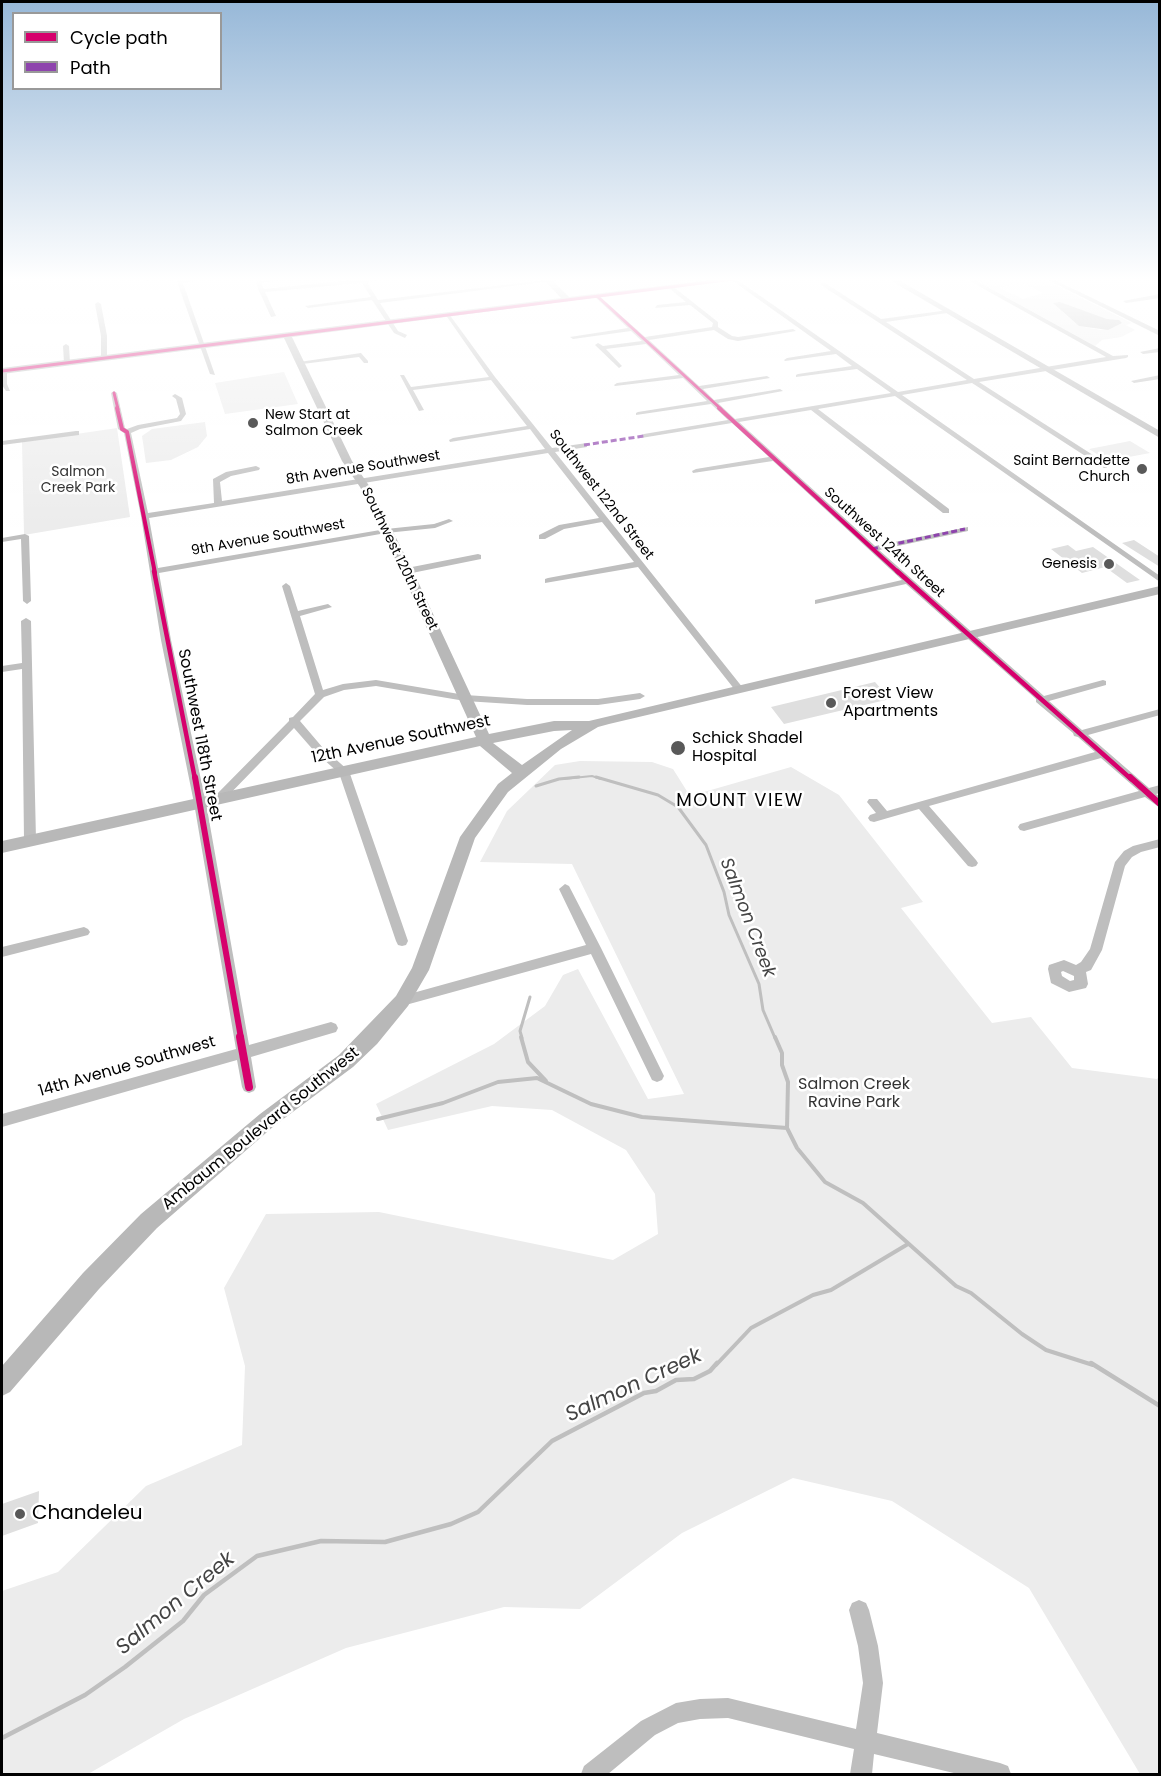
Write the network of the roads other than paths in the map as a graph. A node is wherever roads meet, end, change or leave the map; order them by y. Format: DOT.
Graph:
graph roads {
  1 [pos="76,362"];
  2 [pos="208,362"];
  3 [pos="302,362"];
  4 [pos="481,362"];
  5 [pos="615,362"];
  6 [pos="667,362"];
  7 [pos="851,362"];
  8 [pos="942,362"];
  9 [pos="1032,362"];
  10 [pos="1091,362"];
  11 [pos="68,363"];
  12 [pos="619,366"];
  13 [pos="858,367"];
  14 [pos="1046,370"];
  15 [pos="3,371"];
  16 [pos="213,374"];
  17 [pos="402,375"];
  18 [pos="683,376"];
  19 [pos="798,376"];
  20 [pos="1160,377"];
  21 [pos="493,378"];
  22 [pos="767,378"];
  23 [pos="1134,381"];
  24 [pos="974,383"];
  25 [pos="616,385"];
  26 [pos="697,388"];
  27 [pos="409,389"];
  28 [pos="8,390"];
  29 [pos="780,392"];
  30 [pos="114,393"];
  31 [pos="175,396"];
  32 [pos="896,396"];
  33 [pos="712,402"];
  34 [pos="814,409"];
  35 [pos="421,410"];
  36 [pos="638,414"];
  37 [pos="734,422"];
  38 [pos="531,427"];
  39 [pos="127,432"];
  40 [pos="76,433"];
  41 [pos="1160,435"];
  42 [pos="644,436"];
  43 [pos="453,440"];
  44 [pos="2,443"];
  45 [pos="584,445"];
  46 [pos="551,451"];
  47 [pos="773,459"];
  48 [pos="1104,466"];
  49 [pos="256,468"];
  50 [pos="696,471"];
  51 [pos="361,482"];
  52 [pos="218,505"];
  53 [pos="946,511"];
  54 [pos="145,516"];
  55 [pos="604,519"];
  56 [pos="449,521"];
  57 [pos="965,529"];
  58 [pos="386,531"];
  59 [pos="543,537"];
  60 [pos="2,540"];
  61 [pos="873,549"];
  62 [pos="478,557"];
  63 [pos="638,564"];
  64 [pos="154,571"];
  65 [pos="407,571"];
  66 [pos="1160,580"];
  67 [pos="548,581"];
  68 [pos="908,581"];
  69 [pos="286,586"];
  70 [pos="1160,590"];
  71 [pos="27,601"];
  72 [pos="818,602"];
  73 [pos="328,608"];
  74 [pos="294,615"];
  75 [pos="26,621"];
  76 [pos="968,634"];
  77 [pos="26,665"];
  78 [pos="2,669"];
  79 [pos="1103,683"];
  80 [pos="738,688"];
  81 [pos="320,695"];
  82 [pos="640,696"];
  83 [pos="465,698"];
  84 [pos="1040,700"];
  85 [pos="1160,712"];
  86 [pos="293,720"];
  87 [pos="592,724"];
  88 [pos="1078,734"];
  89 [pos="484,740"];
  90 [pos="1101,754"];
  91 [pos="344,771"];
  92 [pos="521,772"];
  93 [pos="1160,789"];
  94 [pos="1147,792"];
  95 [pos="218,799"];
  96 [pos="873,802"];
  97 [pos="200,803"];
  98 [pos="921,804"];
  99 [pos="1160,804"];
  100 [pos="1024,828"];
  101 [pos="30,840"];
  102 [pos="1157,841"];
  103 [pos="2,847"];
  104 [pos="972,863"];
  105 [pos="565,889"];
  106 [pos="84,932"];
  107 [pos="402,941"];
  108 [pos="595,948"];
  109 [pos="2,951"];
  110 [pos="1077,970"];
  111 [pos="402,1001"];
  112 [pos="332,1028"];
  113 [pos="242,1054"];
  114 [pos="657,1076"];
  115 [pos="249,1087"];
  116 [pos="2,1121"];
  117 [pos="2,1384"];
  118 [pos="859,1610"];
  119 [pos="866,1742"];
  120 [pos="592,1774"];
  121 [pos="861,1774"];
  122 [pos="1000,1774"];
  1 -- 11 [label="street"];
  2 -- 16 [label="street"];
  3 -- 51 [label="street, Southwest 120th Street"];
  4 -- 21 [label="street, Southwest 122nd Street"];
  5 -- 12 [label="street"];
  6 -- 18 [label="street, Southwest 124th Street"];
  7 -- 13 [label="street"];
  8 -- 24 [label="street"];
  9 -- 14 [label="street"];
  10 -- 14 [label="street"];
  11 -- 15 [label="street"];
  13 -- 19 [label="street"];
  13 -- 32 [label="street"];
  14 -- 24 [label="street"];
  14 -- 41 [label="street"];
  15 -- 28 [label="street"];
  17 -- 27 [label="street"];
  18 -- 25 [label="street"];
  18 -- 26 [label="street, Southwest 124th Street"];
  20 -- 23 [label="street"];
  21 -- 27 [label="street"];
  21 -- 38 [label="street, Southwest 122nd Street"];
  22 -- 26 [label="street"];
  24 -- 32 [label="street"];
  24 -- 48 [label="street"];
  26 -- 33 [label="street, Southwest 124th Street"];
  27 -- 35 [label="street"];
  29 -- 33 [label="street"];
  30 -- 39 [label="street, Southwest 118th Street"];
  31 -- 39 [label="street"];
  32 -- 34 [label="street"];
  32 -- 66 [label="street"];
  33 -- 36 [label="street"];
  33 -- 37 [label="street, Southwest 124th Street"];
  34 -- 37 [label="street"];
  34 -- 53 [label="street"];
  37 -- 42 [label="street"];
  37 -- 47 [label="street, Southwest 124th Street"];
  38 -- 43 [label="street"];
  38 -- 46 [label="street, Southwest 122nd Street"];
  39 -- 54 [label="street, Southwest 118th Street"];
  40 -- 44 [label="street"];
  45 -- 46 [label="street, 8th Avenue Southwest"];
  46 -- 51 [label="street, 8th Avenue Southwest"];
  46 -- 55 [label="street, Southwest 122nd Street"];
  47 -- 50 [label="street"];
  47 -- 61 [label="street, Southwest 124th Street"];
  49 -- 52 [label="street"];
  51 -- 52 [label="street, 8th Avenue Southwest"];
  51 -- 58 [label="street, Southwest 120th Street"];
  52 -- 54 [label="street, 8th Avenue Southwest"];
  54 -- 64 [label="street, Southwest 118th Street"];
  55 -- 59 [label="street"];
  55 -- 63 [label="street, Southwest 122nd Street"];
  56 -- 58 [label="street, 9th Avenue Southwest"];
  57 -- 61 [label="street"];
  58 -- 64 [label="street, 9th Avenue Southwest"];
  58 -- 65 [label="street, Southwest 120th Street"];
  60 -- 71 [label="street"];
  61 -- 68 [label="street, Southwest 124th Street"];
  62 -- 65 [label="street"];
  63 -- 67 [label="street"];
  63 -- 80 [label="street, Southwest 122nd Street"];
  64 -- 97 [label="street, Southwest 118th Street"];
  65 -- 83 [label="street, Southwest 120th Street"];
  68 -- 72 [label="street"];
  68 -- 76 [label="street, Southwest 124th Street"];
  69 -- 74 [label="street"];
  70 -- 76 [label="street, Ambaum Boulevard Southwest"];
  73 -- 74 [label="street"];
  74 -- 81 [label="street"];
  75 -- 77 [label="street"];
  76 -- 80 [label="street, Ambaum Boulevard Southwest"];
  76 -- 84 [label="street, Southwest 124th Street"];
  77 -- 78 [label="street"];
  77 -- 101 [label="street"];
  79 -- 84 [label="street"];
  80 -- 87 [label="street, Ambaum Boulevard Southwest"];
  81 -- 83 [label="street"];
  81 -- 86 [label="street"];
  82 -- 83 [label="street"];
  83 -- 89 [label="street, Southwest 120th Street"];
  84 -- 88 [label="street, Southwest 124th Street"];
  85 -- 88 [label="street"];
  86 -- 91 [label="street"];
  86 -- 95 [label="street"];
  87 -- 89 [label="street, 12th Avenue Southwest"];
  87 -- 92 [label="street, Ambaum Boulevard Southwest"];
  88 -- 90 [label="street, Southwest 124th Street"];
  89 -- 91 [label="street, 12th Avenue Southwest"];
  89 -- 92 [label="street, Southwest 120th Street"];
  90 -- 94 [label="street, Southwest 124th Street"];
  90 -- 98 [label="street"];
  91 -- 95 [label="street, 12th Avenue Southwest"];
  91 -- 107 [label="street"];
  92 -- 111 [label="street, Ambaum Boulevard Southwest"];
  93 -- 94 [label="street"];
  94 -- 99 [label="street, Southwest 124th Street"];
  94 -- 100 [label="street"];
  95 -- 97 [label="street, 12th Avenue Southwest"];
  96 -- 98 [label="street"];
  97 -- 101 [label="street, 12th Avenue Southwest"];
  97 -- 113 [label="street, Southwest 118th Street"];
  98 -- 104 [label="street"];
  101 -- 103 [label="street, 12th Avenue Southwest"];
  102 -- 110 [label="street"];
  105 -- 108 [label="street"];
  106 -- 109 [label="street"];
  108 -- 111 [label="street"];
  108 -- 114 [label="street"];
  111 -- 117 [label="street, Ambaum Boulevard Southwest"];
  112 -- 113 [label="street, 14th Avenue Southwest"];
  113 -- 115 [label="street, Southwest 118th Street"];
  113 -- 116 [label="street, 14th Avenue Southwest"];
  118 -- 119 [label="street"];
  119 -- 120 [label="street"];
  119 -- 121 [label="street"];
  119 -- 122 [label="street"];
}
